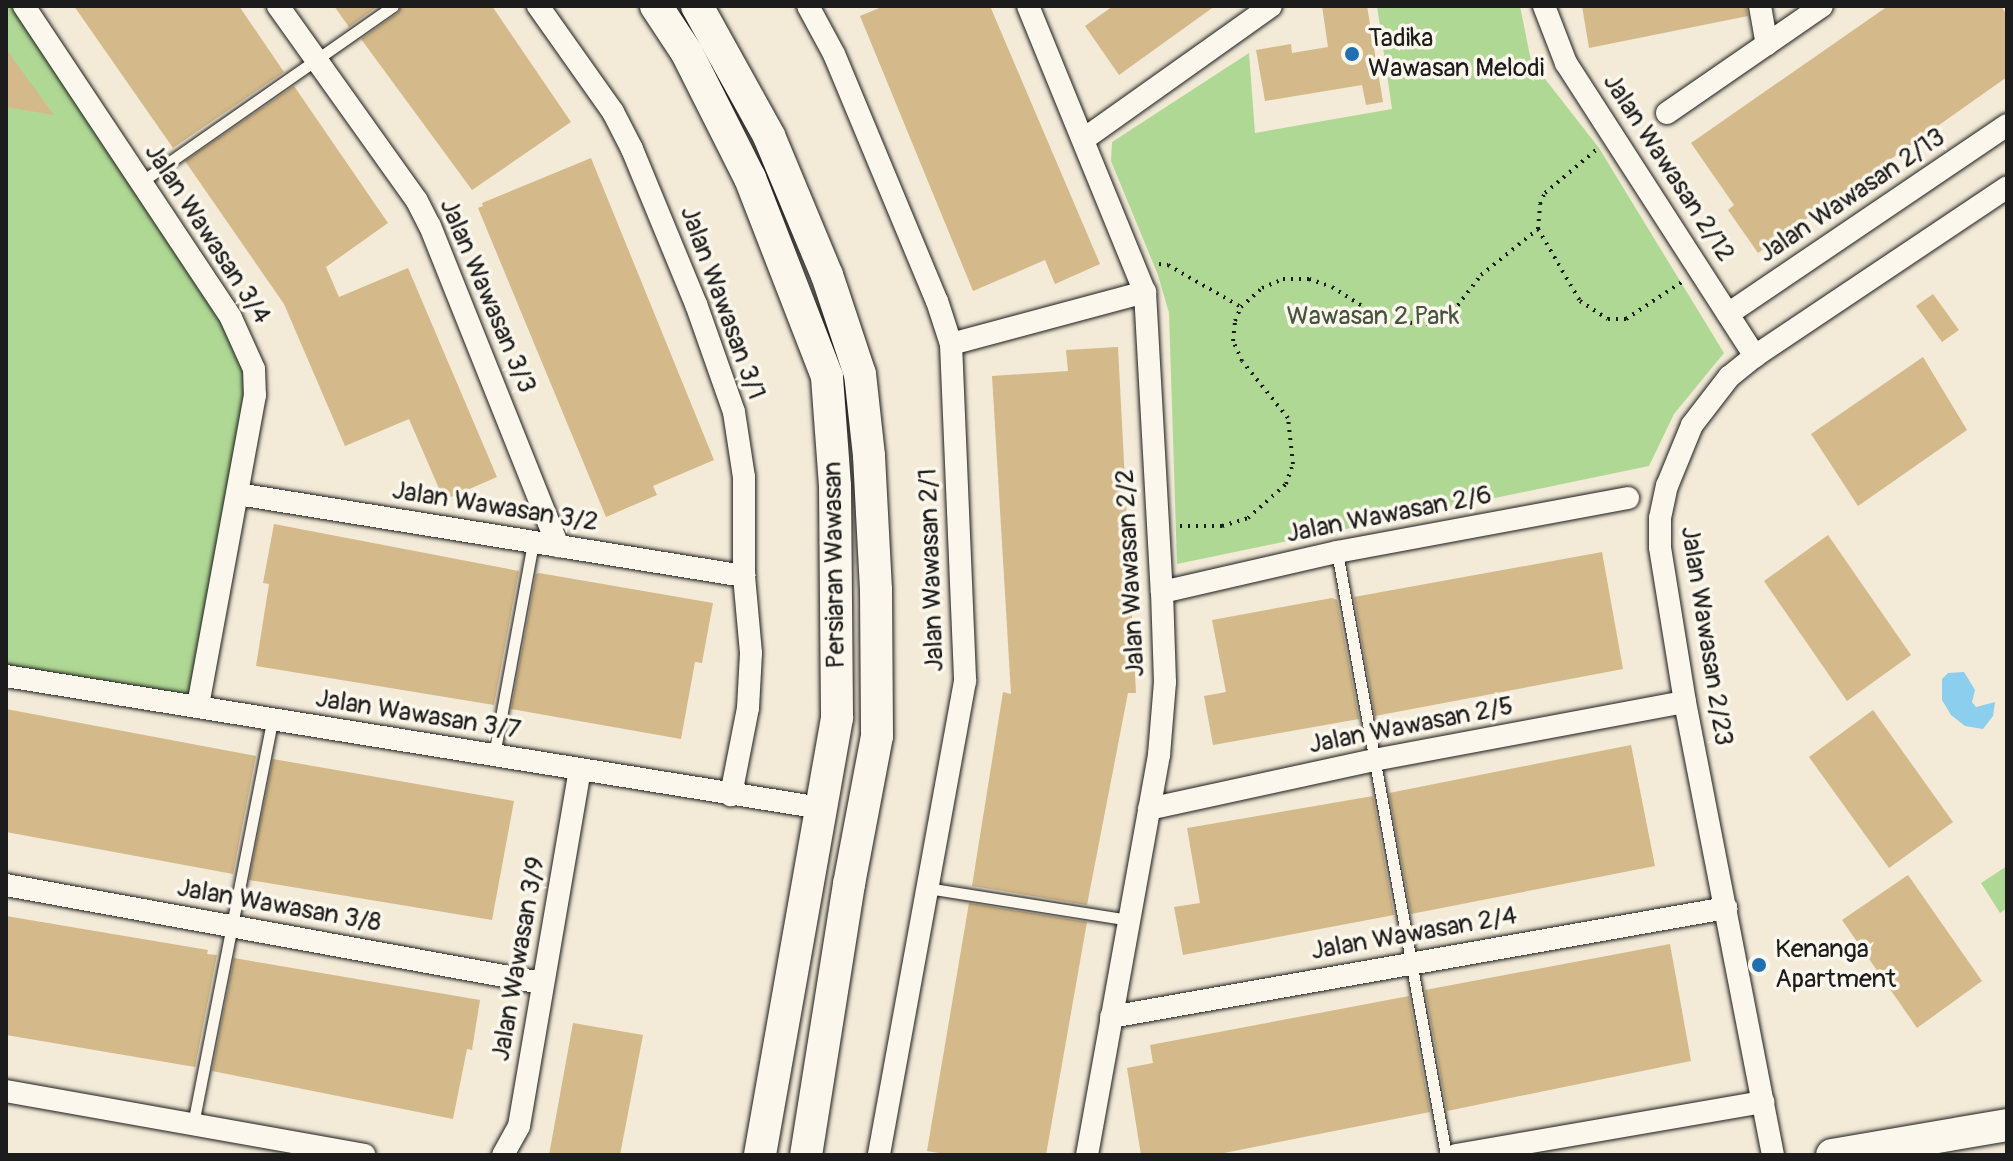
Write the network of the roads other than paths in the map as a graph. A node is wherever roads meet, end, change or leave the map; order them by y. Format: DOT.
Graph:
graph roads {
  1 [pos="24,6"];
  2 [pos="278,6"];
  3 [pos="393,6"];
  4 [pos="538,6"];
  5 [pos="656,6"];
  6 [pos="697,6"];
  7 [pos="808,6"];
  8 [pos="1028,6"];
  9 [pos="1271,6"];
  10 [pos="1544,6"];
  11 [pos="1760,6"];
  12 [pos="1822,6"];
  13 [pos="1767,44"];
  14 [pos="316,59"];
  15 [pos="1667,113"];
  16 [pos="2007,125"];
  17 [pos="1084,139"];
  18 [pos="141,182"];
  19 [pos="2007,187"];
  20 [pos="1145,292"];
  21 [pos="1728,314"];
  22 [pos="951,344"];
  23 [pos="1755,356"];
  24 [pos="238,494"];
  25 [pos="1628,498"];
  26 [pos="533,543"];
  27 [pos="558,546"];
  28 [pos="1337,552"];
  29 [pos="744,576"];
  30 [pos="1162,592"];
  31 [pos="6,676"];
  32 [pos="1685,702"];
  33 [pos="198,707"];
  34 [pos="272,720"];
  35 [pos="877,736"];
  36 [pos="494,755"];
  37 [pos="1374,760"];
  38 [pos="580,769"];
  39 [pos="731,795"];
  40 [pos="821,808"];
  41 [pos="1149,809"];
  42 [pos="849,884"];
  43 [pos="6,885"];
  44 [pos="927,888"];
  45 [pos="1726,908"];
  46 [pos="1129,920"];
  47 [pos="234,927"];
  48 [pos="1411,962"];
  49 [pos="542,983"];
  50 [pos="1111,1017"];
  51 [pos="6,1091"];
  52 [pos="1763,1102"];
  53 [pos="193,1124"];
  54 [pos="2007,1125"];
  55 [pos="810,1146"];
  56 [pos="364,1155"];
  57 [pos="503,1155"];
  58 [pos="760,1155"];
  59 [pos="879,1155"];
  60 [pos="1087,1155"];
  61 [pos="1446,1155"];
  62 [pos="1456,1155"];
  63 [pos="1773,1155"];
  64 [pos="1832,1155"];
  1 -- 18 [label="street, Jalan Wawasan 3/4"];
  2 -- 14 [label="street, Jalan Wawasan 3/3"];
  3 -- 14 [label="lane"];
  4 -- 29 [label="street, Jalan Wawasan 3/1"];
  5 -- 40 [label="main road, Persiaran Wawasan"];
  6 -- 35 [label="main road, Persiaran Wawasan"];
  7 -- 22 [label="street, Jalan Wawasan 2/1"];
  8 -- 17 [label="street, Jalan Wawasan 2/2"];
  9 -- 17 [label="street"];
  10 -- 21 [label="street, Jalan Wawasan 2/12"];
  11 -- 13 [label="street"];
  12 -- 13 [label="street"];
  13 -- 15 [label="street"];
  14 -- 18 [label="lane"];
  14 -- 27 [label="street, Jalan Wawasan 3/3"];
  16 -- 21 [label="street, Jalan Wawasan 2/13"];
  17 -- 20 [label="street, Jalan Wawasan 2/2"];
  18 -- 24 [label="street, Jalan Wawasan 3/4"];
  19 -- 23 [label="street, Jalan Wawasan 2/23"];
  20 -- 22 [label="street"];
  20 -- 30 [label="street, Jalan Wawasan 2/2"];
  21 -- 23 [label="street, Jalan Wawasan 2/12"];
  22 -- 44 [label="street, Jalan Wawasan 2/1"];
  23 -- 32 [label="street, Jalan Wawasan 2/23"];
  24 -- 26 [label="street, Jalan Wawasan 3/2"];
  24 -- 33 [label="street, Jalan Wawasan 3/4"];
  25 -- 28 [label="street, Jalan Wawasan 2/6"];
  26 -- 27 [label="street, Jalan Wawasan 3/2"];
  26 -- 36 [label="lane"];
  27 -- 29 [label="street, Jalan Wawasan 3/2"];
  28 -- 30 [label="street, Jalan Wawasan 2/6"];
  28 -- 37 [label="lane"];
  29 -- 39 [label="street, Jalan Wawasan 3/1"];
  30 -- 41 [label="street, Jalan Wawasan 2/2"];
  31 -- 33 [label="street, Jalan Wawasan 3/7"];
  32 -- 37 [label="street, Jalan Wawasan 2/5"];
  32 -- 45 [label="street, Jalan Wawasan 2/23"];
  33 -- 34 [label="street, Jalan Wawasan 3/7"];
  34 -- 36 [label="street, Jalan Wawasan 3/7"];
  34 -- 47 [label="lane"];
  35 -- 40 [label="main road"];
  35 -- 42 [label="main road, Persiaran Wawasan"];
  36 -- 38 [label="street, Jalan Wawasan 3/7"];
  37 -- 41 [label="street, Jalan Wawasan 2/5"];
  37 -- 48 [label="lane"];
  38 -- 39 [label="street, Jalan Wawasan 3/7"];
  38 -- 49 [label="street, Jalan Wawasan 3/9"];
  39 -- 40 [label="street, Jalan Wawasan 3/7"];
  40 -- 42 [label="main road"];
  40 -- 58 [label="main road, Persiaran Wawasan"];
  41 -- 46 [label="street, Jalan Wawasan 2/2"];
  42 -- 55 [label="main road, Persiaran Wawasan"];
  43 -- 47 [label="street, Jalan Wawasan 3/8"];
  44 -- 46 [label="lane"];
  44 -- 59 [label="street, Jalan Wawasan 2/1"];
  45 -- 48 [label="street, Jalan Wawasan 2/4"];
  45 -- 52 [label="street, Jalan Wawasan 2/23"];
  46 -- 50 [label="street, Jalan Wawasan 2/2"];
  47 -- 49 [label="street, Jalan Wawasan 3/8"];
  47 -- 53 [label="lane"];
  48 -- 50 [label="street, Jalan Wawasan 2/4"];
  48 -- 61 [label="lane"];
  49 -- 57 [label="street, Jalan Wawasan 3/9"];
  50 -- 60 [label="street, Jalan Wawasan 2/2"];
  51 -- 53 [label="street"];
  52 -- 62 [label="street"];
  52 -- 63 [label="street, Jalan Wawasan 2/23"];
  53 -- 56 [label="street"];
  54 -- 64 [label="main road"];
}
